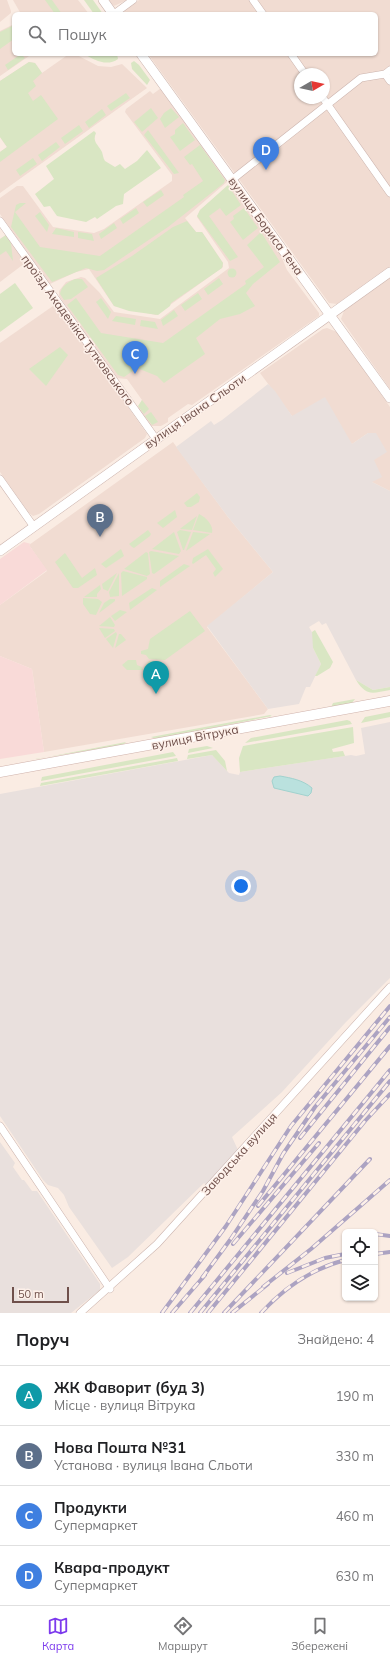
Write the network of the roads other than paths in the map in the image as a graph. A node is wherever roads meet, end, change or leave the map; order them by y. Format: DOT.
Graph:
graph roads {
  1 [pos="102,0"];
  2 [pos="133,0"];
  3 [pos="253,0"];
  4 [pos="111,12"];
  5 [pos="116,12"];
  6 [pos="262,12"];
  7 [pos="142,56"];
  8 [pos="292,56"];
  9 [pos="301,68"];
  10 [pos="388,72"];
  11 [pos="390,82"];
  12 [pos="330,98"];
  13 [pos="322,104"];
  14 [pos="327,104"];
  15 [pos="233,180"];
  16 [pos="390,193"];
  17 [pos="0,221"];
  18 [pos="390,272"];
  19 [pos="330,315"];
  20 [pos="390,398"];
  21 [pos="156,439"];
  22 [pos="0,480"];
  23 [pos="34,527"];
  24 [pos="0,551"];
  25 [pos="390,701"];
  26 [pos="390,707"];
  27 [pos="0,772"];
  28 [pos="0,778"];
  29 [pos="390,987"];
  30 [pos="0,1126"];
  31 [pos="110,1289"];
  32 [pos="80,1313"];
  1 -- 4 [label="street"];
  2 -- 5 [label="street"];
  3 -- 6 [label="street"];
  7 -- 15 [label="street, вулиця Бориса Тена"];
  8 -- 9 [label="street"];
  10 -- 11 [label="street"];
  10 -- 12 [label="street"];
  13 -- 15 [label="street"];
  14 -- 16 [label="street"];
  15 -- 19 [label="street, вулиця Бориса Тена"];
  17 -- 21 [label="street, проїзд Академіка Тутковського"];
  18 -- 19 [label="street, вулиця Івана Сльоти"];
  19 -- 20 [label="street, вулиця Бориса Тена"];
  19 -- 21 [label="street, вулиця Івана Сльоти"];
  21 -- 23 [label="street, вулиця Івана Сльоти"];
  22 -- 23 [label="street"];
  23 -- 24 [label="street, вулиця Івана Сльоти"];
  25 -- 27 [label="main road, вулиця Вітрука"];
  26 -- 28 [label="main road, вулиця Вітрука"];
  29 -- 31 [label="street, Заводська вулиця"];
  30 -- 31 [label="street"];
  31 -- 32 [label="street, Заводська вулиця"];
}
